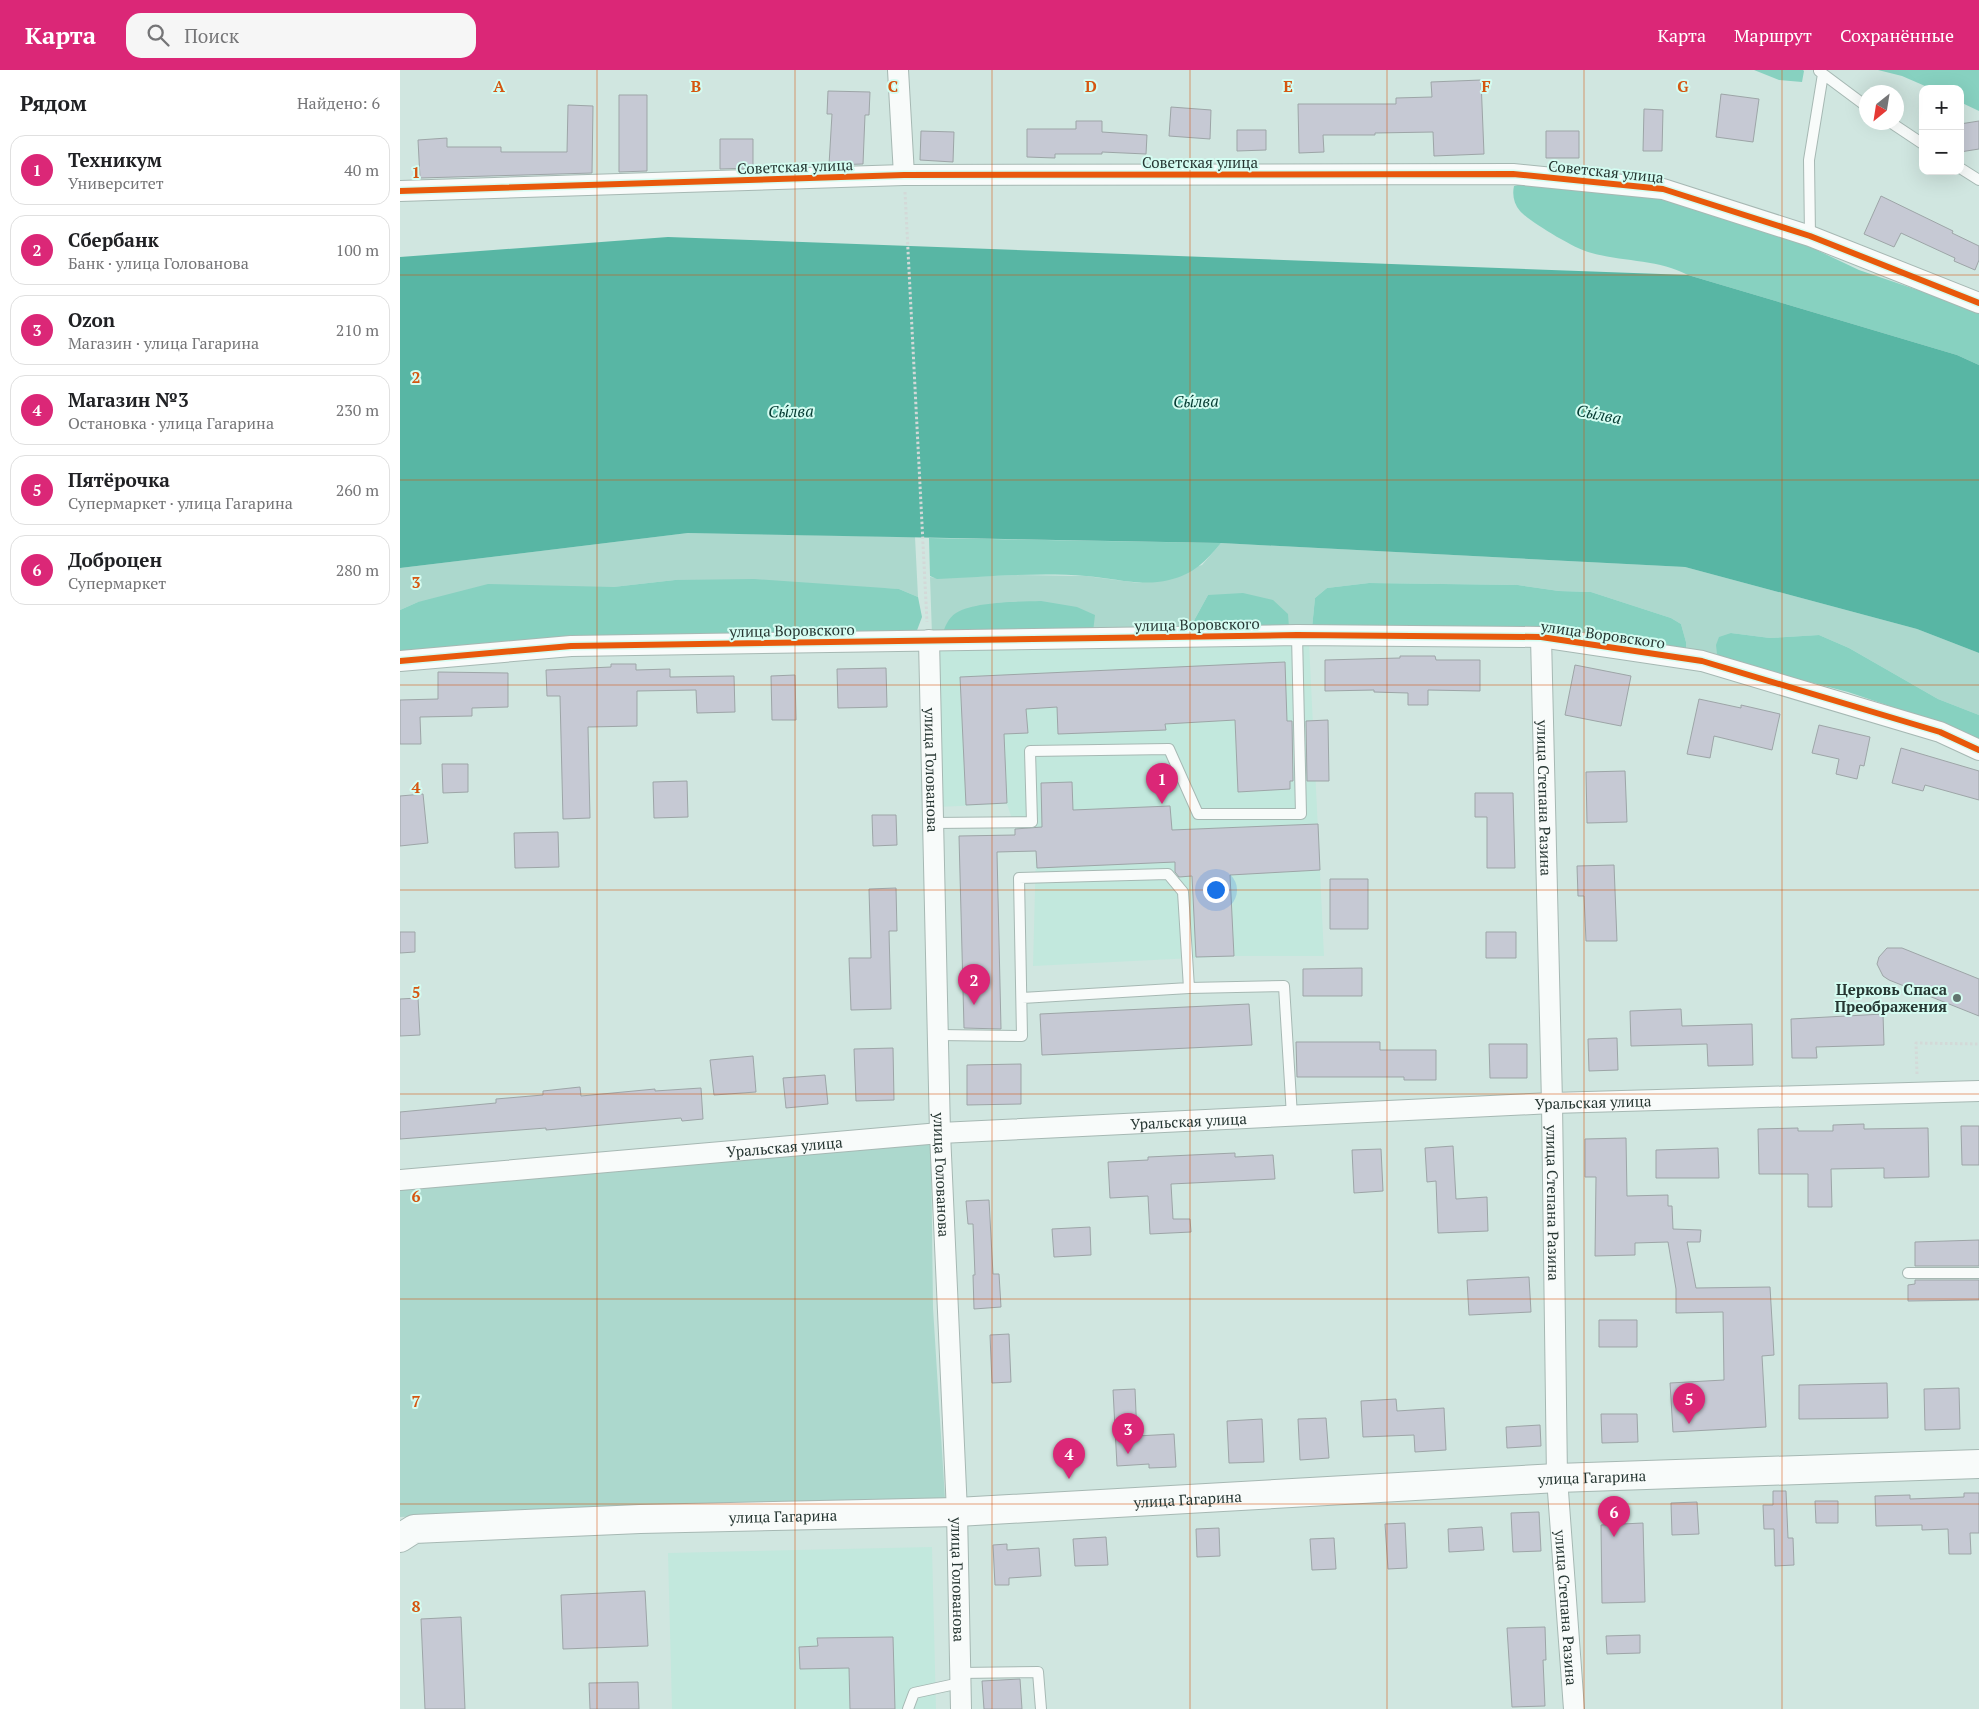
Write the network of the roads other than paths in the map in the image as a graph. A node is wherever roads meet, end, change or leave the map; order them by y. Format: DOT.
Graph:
graph roads {
  1 [pos="898,70"];
  2 [pos="1821,72"];
  3 [pos="1859,101"];
  4 [pos="1902,130"];
  5 [pos="1919,141"];
  6 [pos="1964,171"];
  7 [pos="905,180"];
  8 [pos="1979,180"];
  9 [pos="400,191"];
  10 [pos="1810,236"];
  11 [pos="1979,303"];
  12 [pos="928,634"];
  13 [pos="1297,635"];
  14 [pos="1541,637"];
  15 [pos="400,661"];
  16 [pos="1979,750"];
  17 [pos="933,823"];
  18 [pos="1189,988"];
  19 [pos="1022,998"];
  20 [pos="938,1035"];
  21 [pos="1979,1091"];
  22 [pos="1552,1103"];
  23 [pos="1292,1116"];
  24 [pos="940,1133"];
  25 [pos="400,1180"];
  26 [pos="1979,1272"];
  27 [pos="1908,1273"];
  28 [pos="1979,1464"];
  29 [pos="1556,1478"];
  30 [pos="957,1512"];
  31 [pos="400,1538"];
  32 [pos="960,1678"];
  33 [pos="908,1709"];
  34 [pos="960,1709"];
  35 [pos="1041,1709"];
  36 [pos="1574,1709"];
  1 -- 7 [label="street"];
  2 -- 3 [label="lane"];
  2 -- 10 [label="lane"];
  4 -- 5 [label="lane"];
  6 -- 8 [label="lane"];
  7 -- 9 [label="street, Советская улица"];
  7 -- 10 [label="street, Советская улица"];
  10 -- 11 [label="street, Советская улица"];
  12 -- 13 [label="street, улица Воровского"];
  12 -- 15 [label="street, улица Воровского"];
  12 -- 17 [label="street, улица Голованова"];
  13 -- 14 [label="street, улица Воровского"];
  13 -- 17 [label="lane"];
  14 -- 16 [label="street, улица Воровского"];
  14 -- 22 [label="street, улица Степана Разина"];
  17 -- 20 [label="street, улица Голованова"];
  18 -- 19 [label="lane"];
  18 -- 19 [label="lane"];
  18 -- 23 [label="lane"];
  19 -- 20 [label="lane"];
  20 -- 24 [label="street, улица Голованова"];
  21 -- 22 [label="street, Уральская улица"];
  22 -- 23 [label="street, Уральская улица"];
  22 -- 29 [label="street, улица Степана Разина"];
  23 -- 24 [label="street, Уральская улица"];
  24 -- 25 [label="street, Уральская улица"];
  24 -- 30 [label="street, улица Голованова"];
  26 -- 27 [label="lane"];
  28 -- 29 [label="main road, улица Гагарина"];
  29 -- 30 [label="main road, улица Гагарина"];
  29 -- 36 [label="street, улица Степана Разина"];
  30 -- 31 [label="main road, улица Гагарина"];
  30 -- 32 [label="street, улица Голованова"];
  32 -- 33 [label="lane"];
  32 -- 34 [label="street, улица Голованова"];
  32 -- 35 [label="lane"];
}
